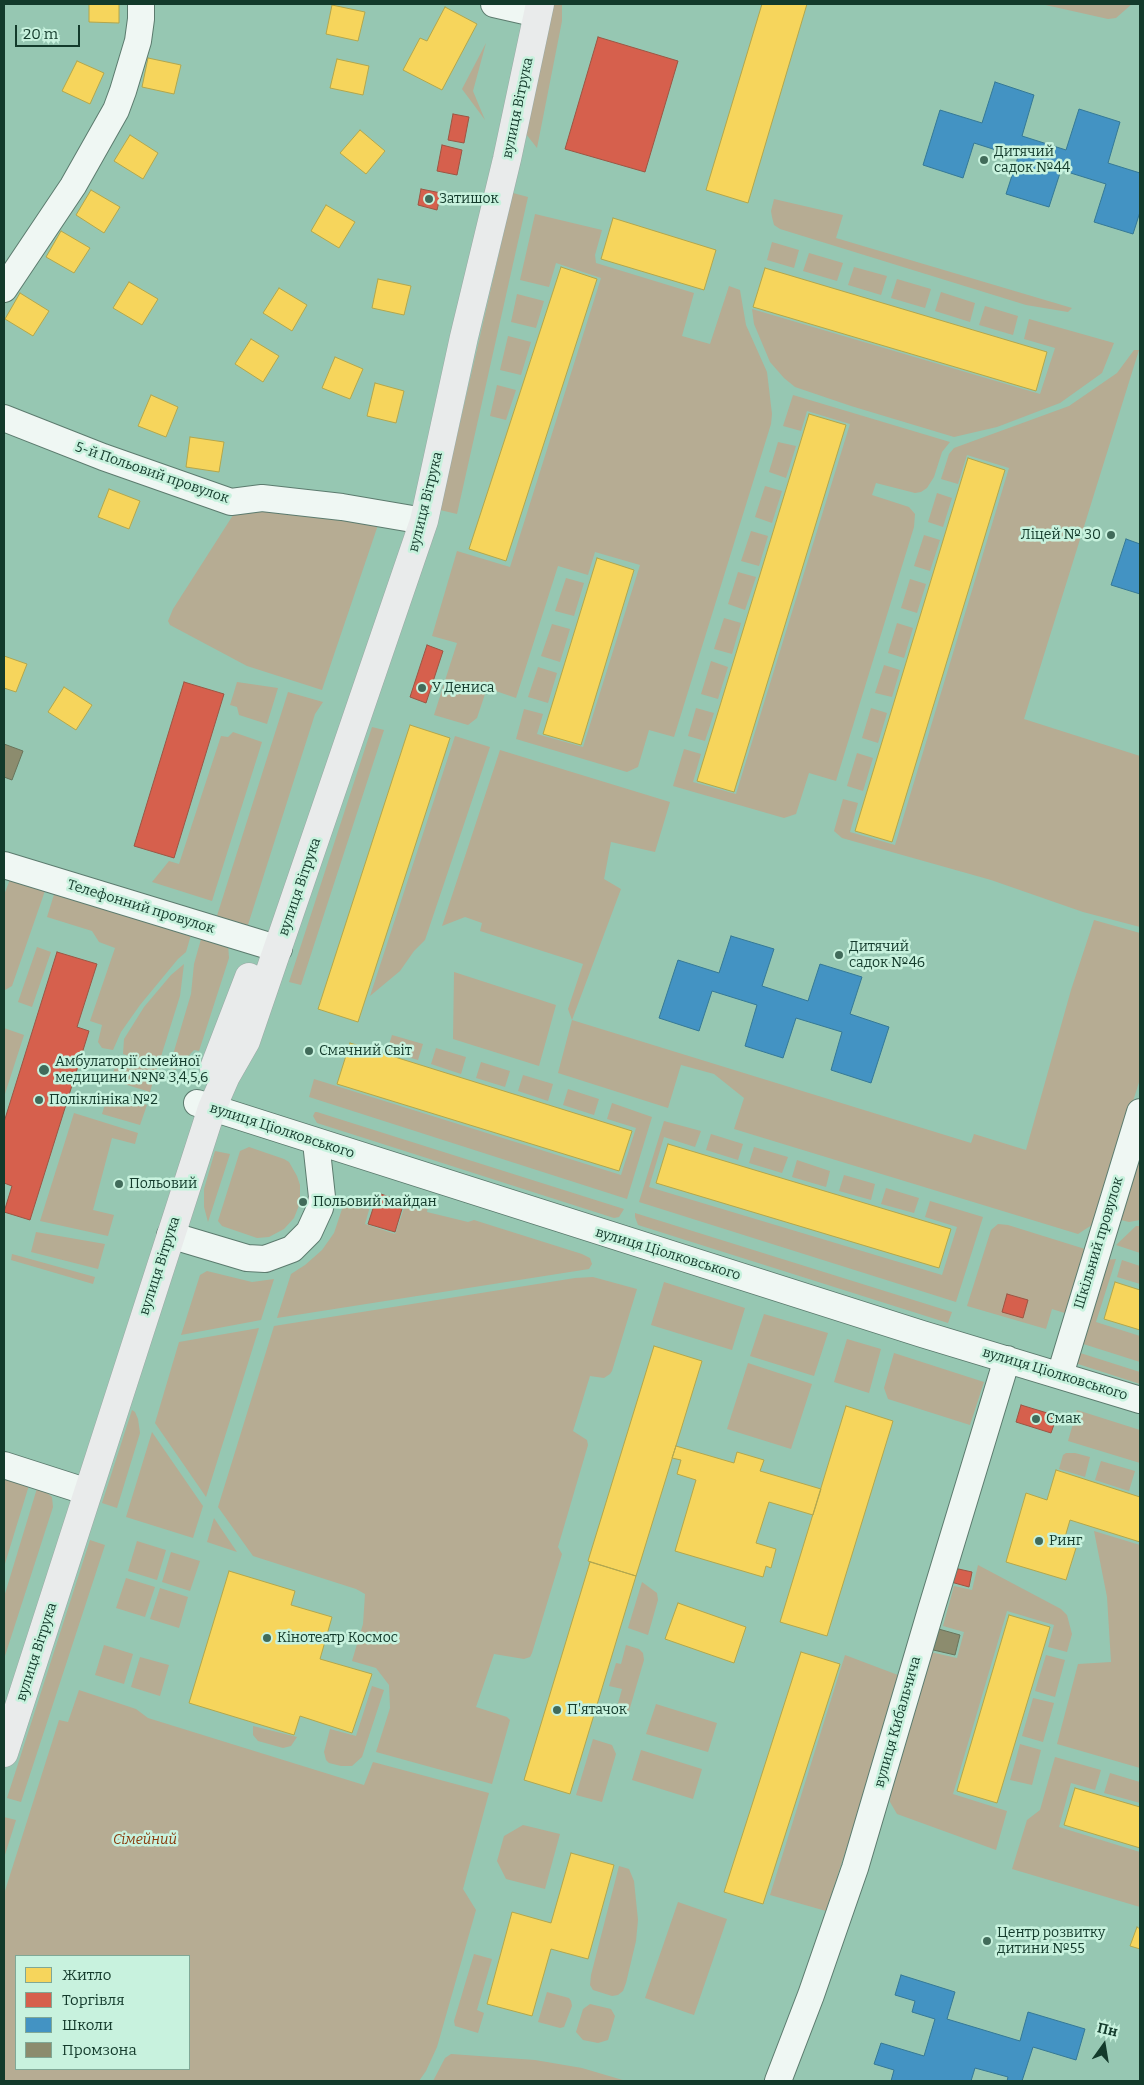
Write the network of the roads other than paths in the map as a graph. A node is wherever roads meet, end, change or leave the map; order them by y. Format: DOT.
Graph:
graph roads {
  1 [pos="141,4"];
  2 [pos="494,4"];
  3 [pos="532,8"];
  4 [pos="4,289"];
  5 [pos="4,418"];
  6 [pos="417,520"];
  7 [pos="4,866"];
  8 [pos="270,946"];
  9 [pos="205,1106"];
  10 [pos="1140,1112"];
  11 [pos="316,1142"];
  12 [pos="170,1235"];
  13 [pos="1007,1359"];
  14 [pos="1060,1375"];
  15 [pos="1140,1400"];
  16 [pos="4,1465"];
  17 [pos="81,1490"];
  18 [pos="4,1706"];
  19 [pos="4,1753"];
  20 [pos="778,2081"];
  1 -- 4 [label="street"];
  2 -- 3 [label="street"];
  3 -- 6 [label="main road, вулиця Вітрука"];
  5 -- 6 [label="street, 5-й Польовий провулок"];
  6 -- 8 [label="main road, вулиця Вітрука"];
  7 -- 8 [label="street, Телефонний провулок"];
  8 -- 9 [label="main road, вулиця Вітрука"];
  9 -- 11 [label="street, вулиця Ціолковського"];
  9 -- 12 [label="main road, вулиця Вітрука"];
  9 -- 17 [label="main road, вулиця Вітрука"];
  10 -- 14 [label="street, Шкільний провулок"];
  11 -- 12 [label="street"];
  11 -- 13 [label="street, вулиця Ціолковського"];
  12 -- 17 [label="main road, вулиця Вітрука"];
  13 -- 14 [label="street, вулиця Ціолковського"];
  13 -- 20 [label="street, вулиця Кибальчича"];
  14 -- 15 [label="street, вулиця Ціолковського"];
  16 -- 17 [label="street"];
  17 -- 18 [label="main road, вулиця Вітрука"];
  17 -- 19 [label="main road, вулиця Вітрука"];
}
